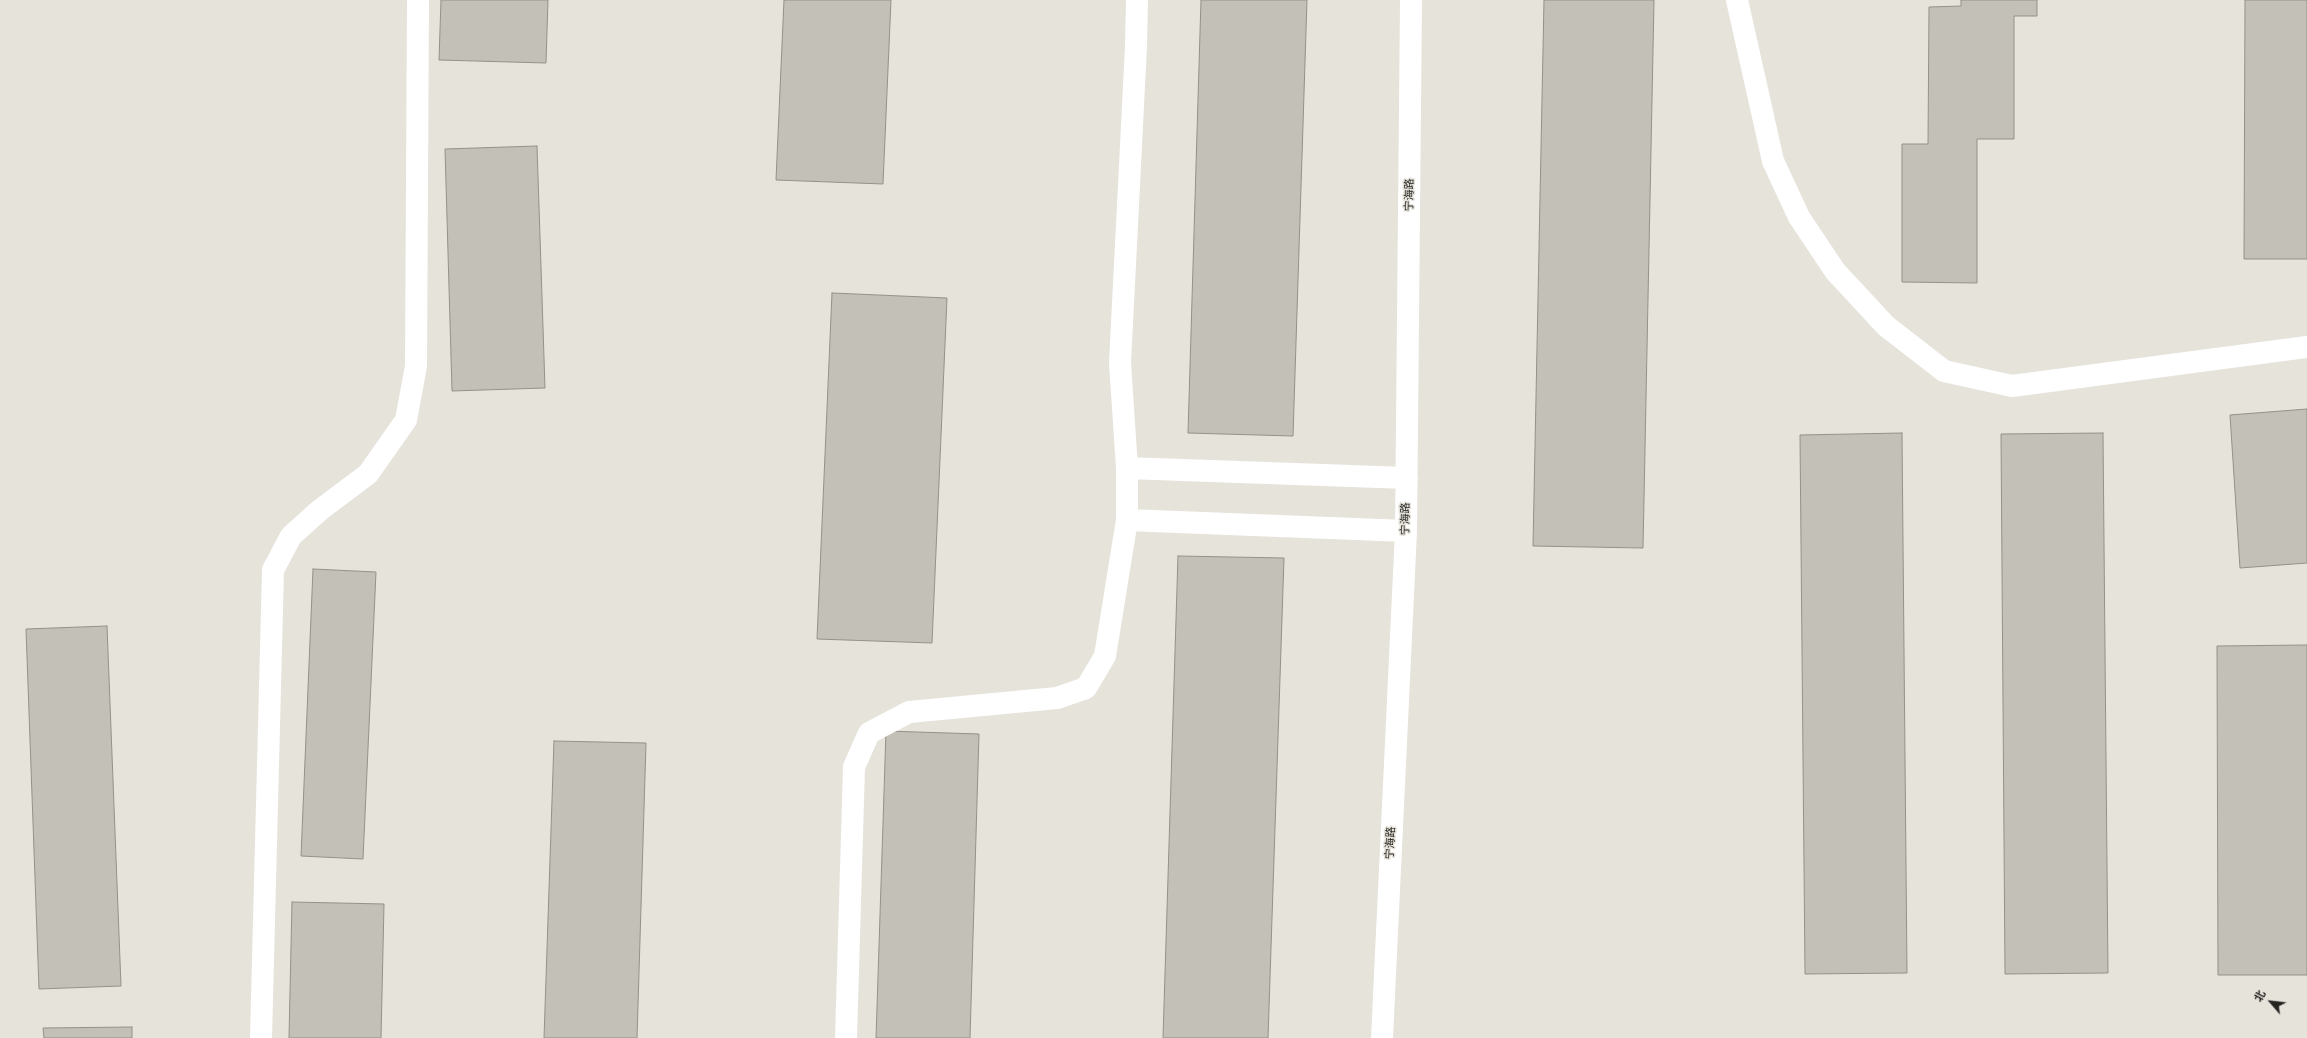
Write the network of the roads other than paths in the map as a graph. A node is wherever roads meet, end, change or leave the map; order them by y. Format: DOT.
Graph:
graph roads {
  1 [pos="418,0"];
  2 [pos="1136,0"];
  3 [pos="1412,0"];
  4 [pos="1737,0"];
  5 [pos="2307,347"];
  6 [pos="1127,468"];
  7 [pos="1407,478"];
  8 [pos="1127,520"];
  9 [pos="1406,531"];
  10 [pos="261,1038"];
  11 [pos="846,1038"];
  12 [pos="1382,1038"];
  1 -- 10 [label="street"];
  2 -- 6 [label="street"];
  3 -- 7 [label="street, 宁海路"];
  4 -- 5 [label="street"];
  6 -- 7 [label="street"];
  6 -- 8 [label="street"];
  7 -- 9 [label="street, 宁海路"];
  8 -- 9 [label="street"];
  8 -- 11 [label="street"];
  9 -- 12 [label="street, 宁海路"];
}
